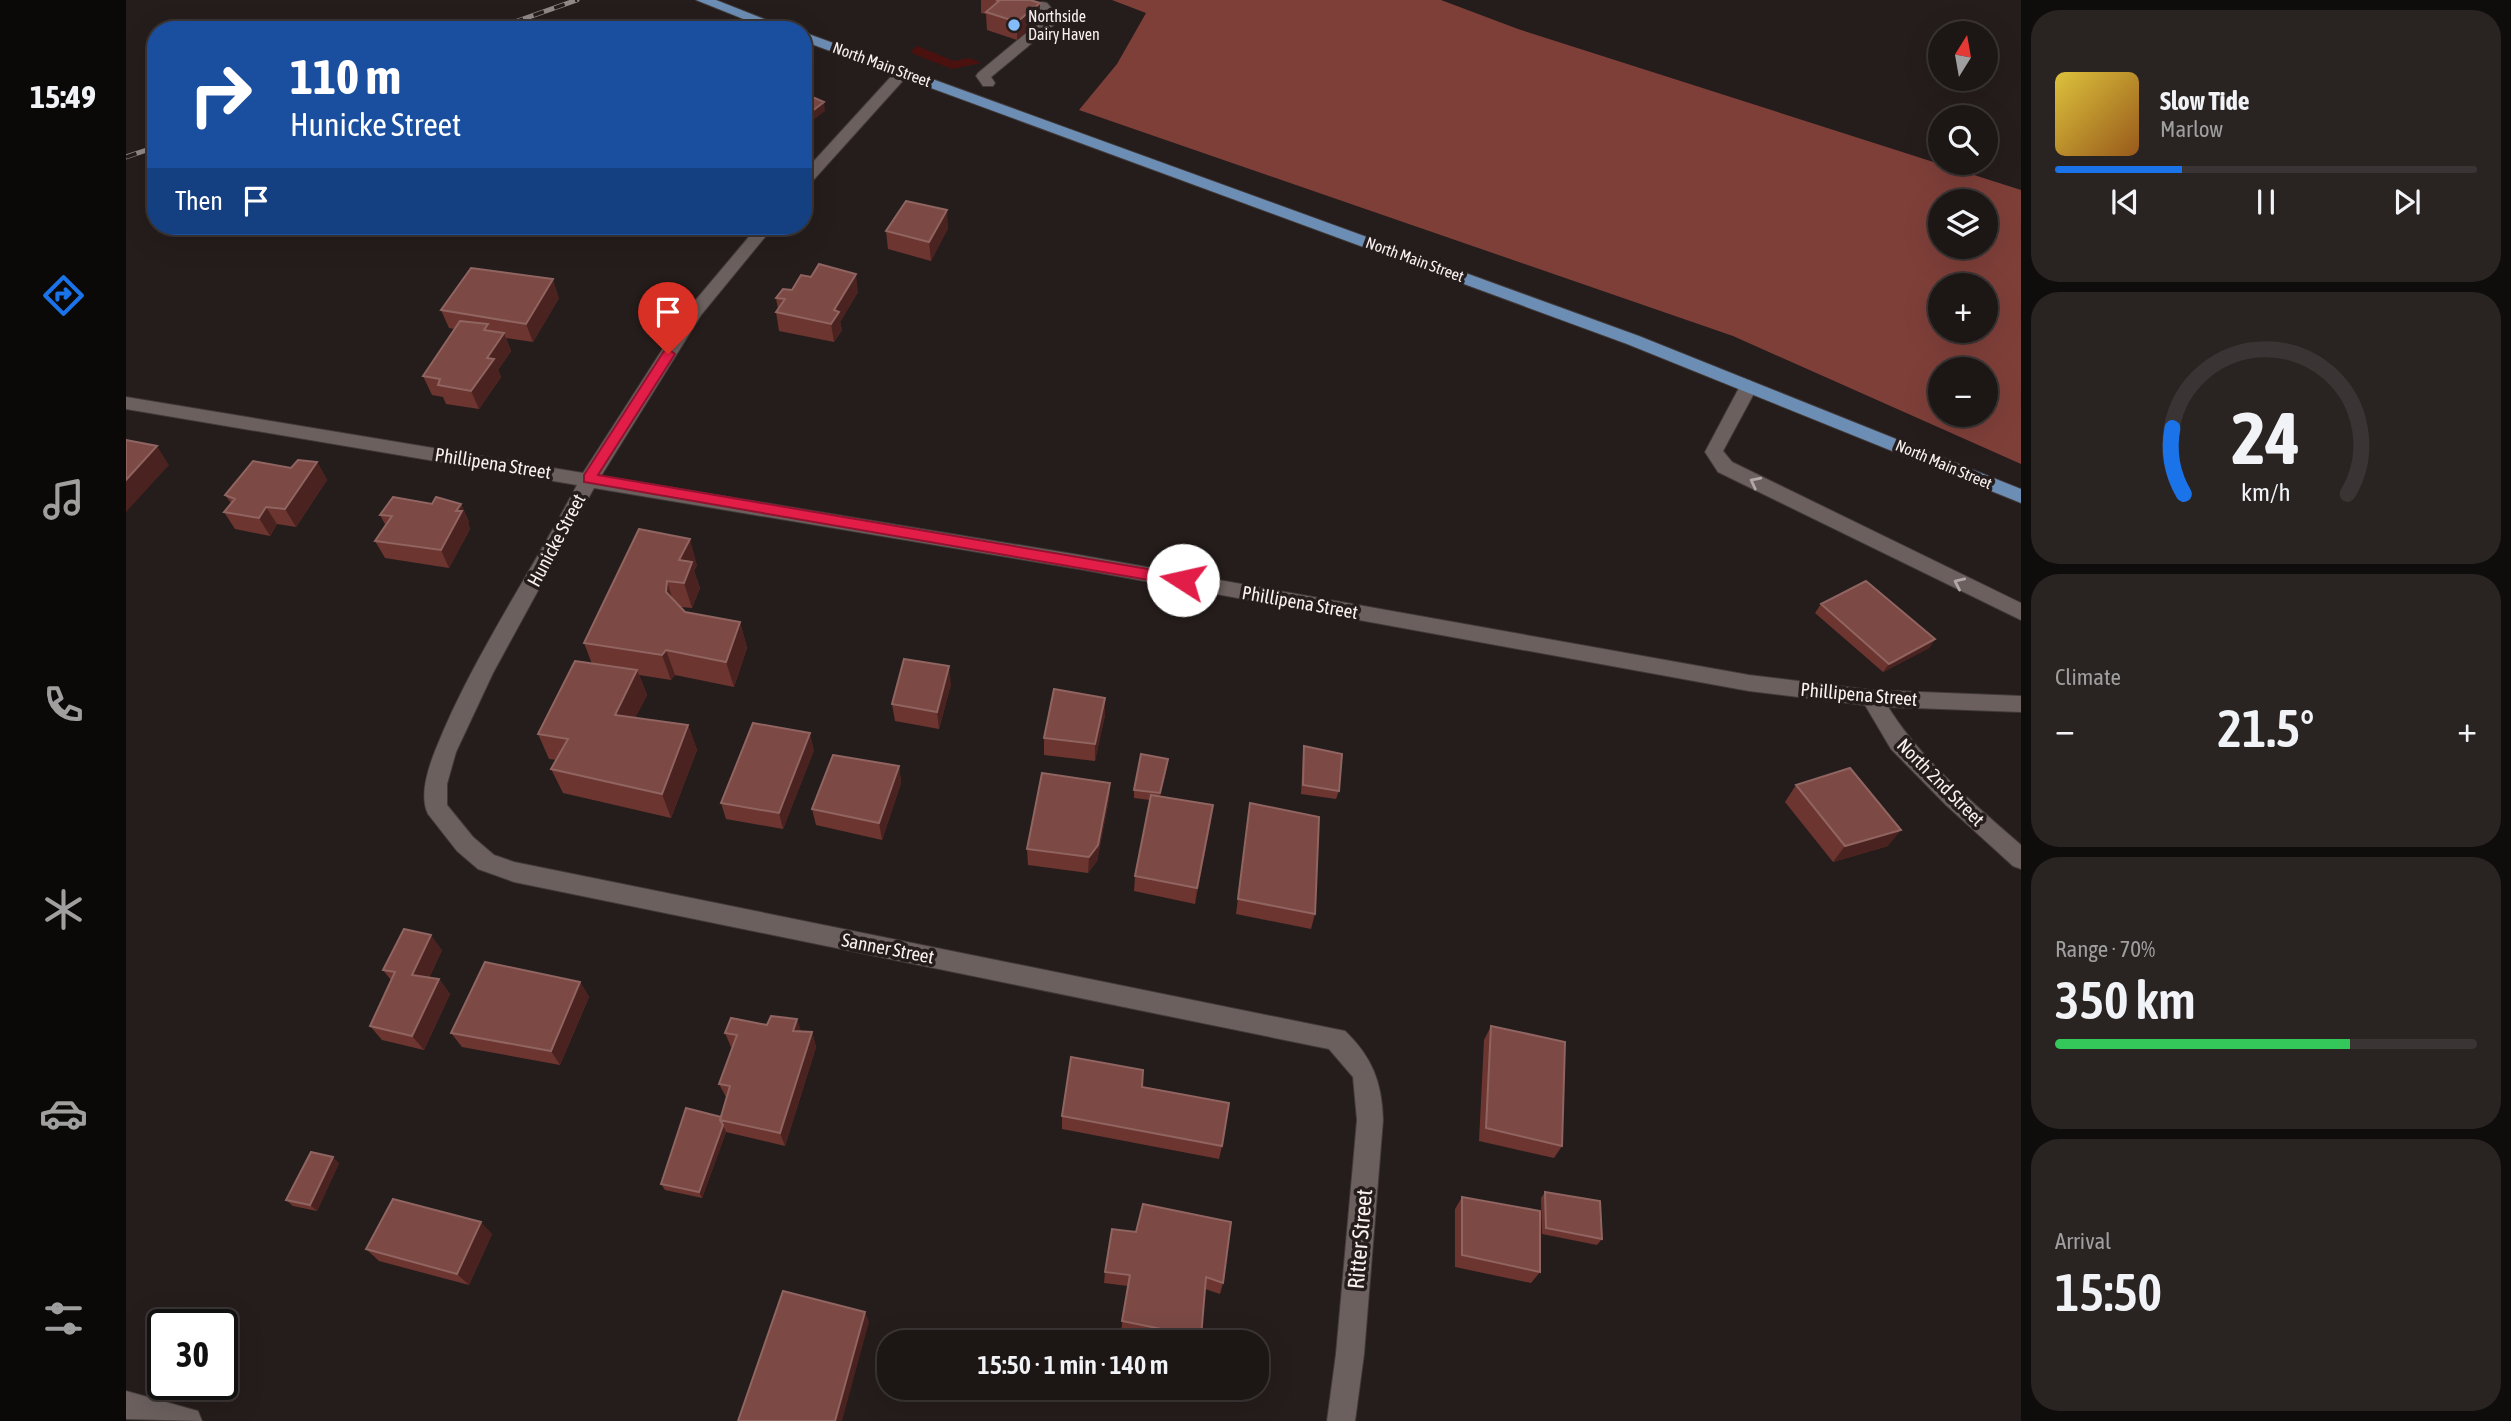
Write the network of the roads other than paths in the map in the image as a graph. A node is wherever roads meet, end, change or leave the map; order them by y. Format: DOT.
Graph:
graph roads {
  1 [pos="703,0"];
  2 [pos="1042,6"];
  3 [pos="760,21"];
  4 [pos="812,39"];
  5 [pos="903,72"];
  6 [pos="988,83"];
  7 [pos="812,173"];
  8 [pos="759,235"];
  9 [pos="1749,386"];
  10 [pos="126,403"];
  11 [pos="589,479"];
  12 [pos="2021,496"];
  13 [pos="2021,612"];
  14 [pos="1871,698"];
  15 [pos="2021,704"];
  16 [pos="436,807"];
  17 [pos="2021,859"];
  18 [pos="1357,1059"];
  19 [pos="126,1405"];
  20 [pos="188,1421"];
  21 [pos="1341,1421"];
  1 -- 3 [label="main road"];
  2 -- 6 [label="street"];
  4 -- 5 [label="main road, North Main Street"];
  5 -- 7 [label="street"];
  5 -- 9 [label="main road, North Main Street"];
  8 -- 11 [label="street, Hunicke Street"];
  9 -- 12 [label="main road, North Main Street"];
  13 -- 9 [label="street, one-way"];
  10 -- 11 [label="street, Phillipena Street"];
  11 -- 14 [label="street, Phillipena Street"];
  11 -- 16 [label="street, Hunicke Street"];
  14 -- 15 [label="street, Phillipena Street"];
  14 -- 17 [label="street, North 2nd Street"];
  16 -- 18 [label="street, Sanner Street"];
  18 -- 21 [label="street, Ritter Street"];
  19 -- 20 [label="street"];
}
